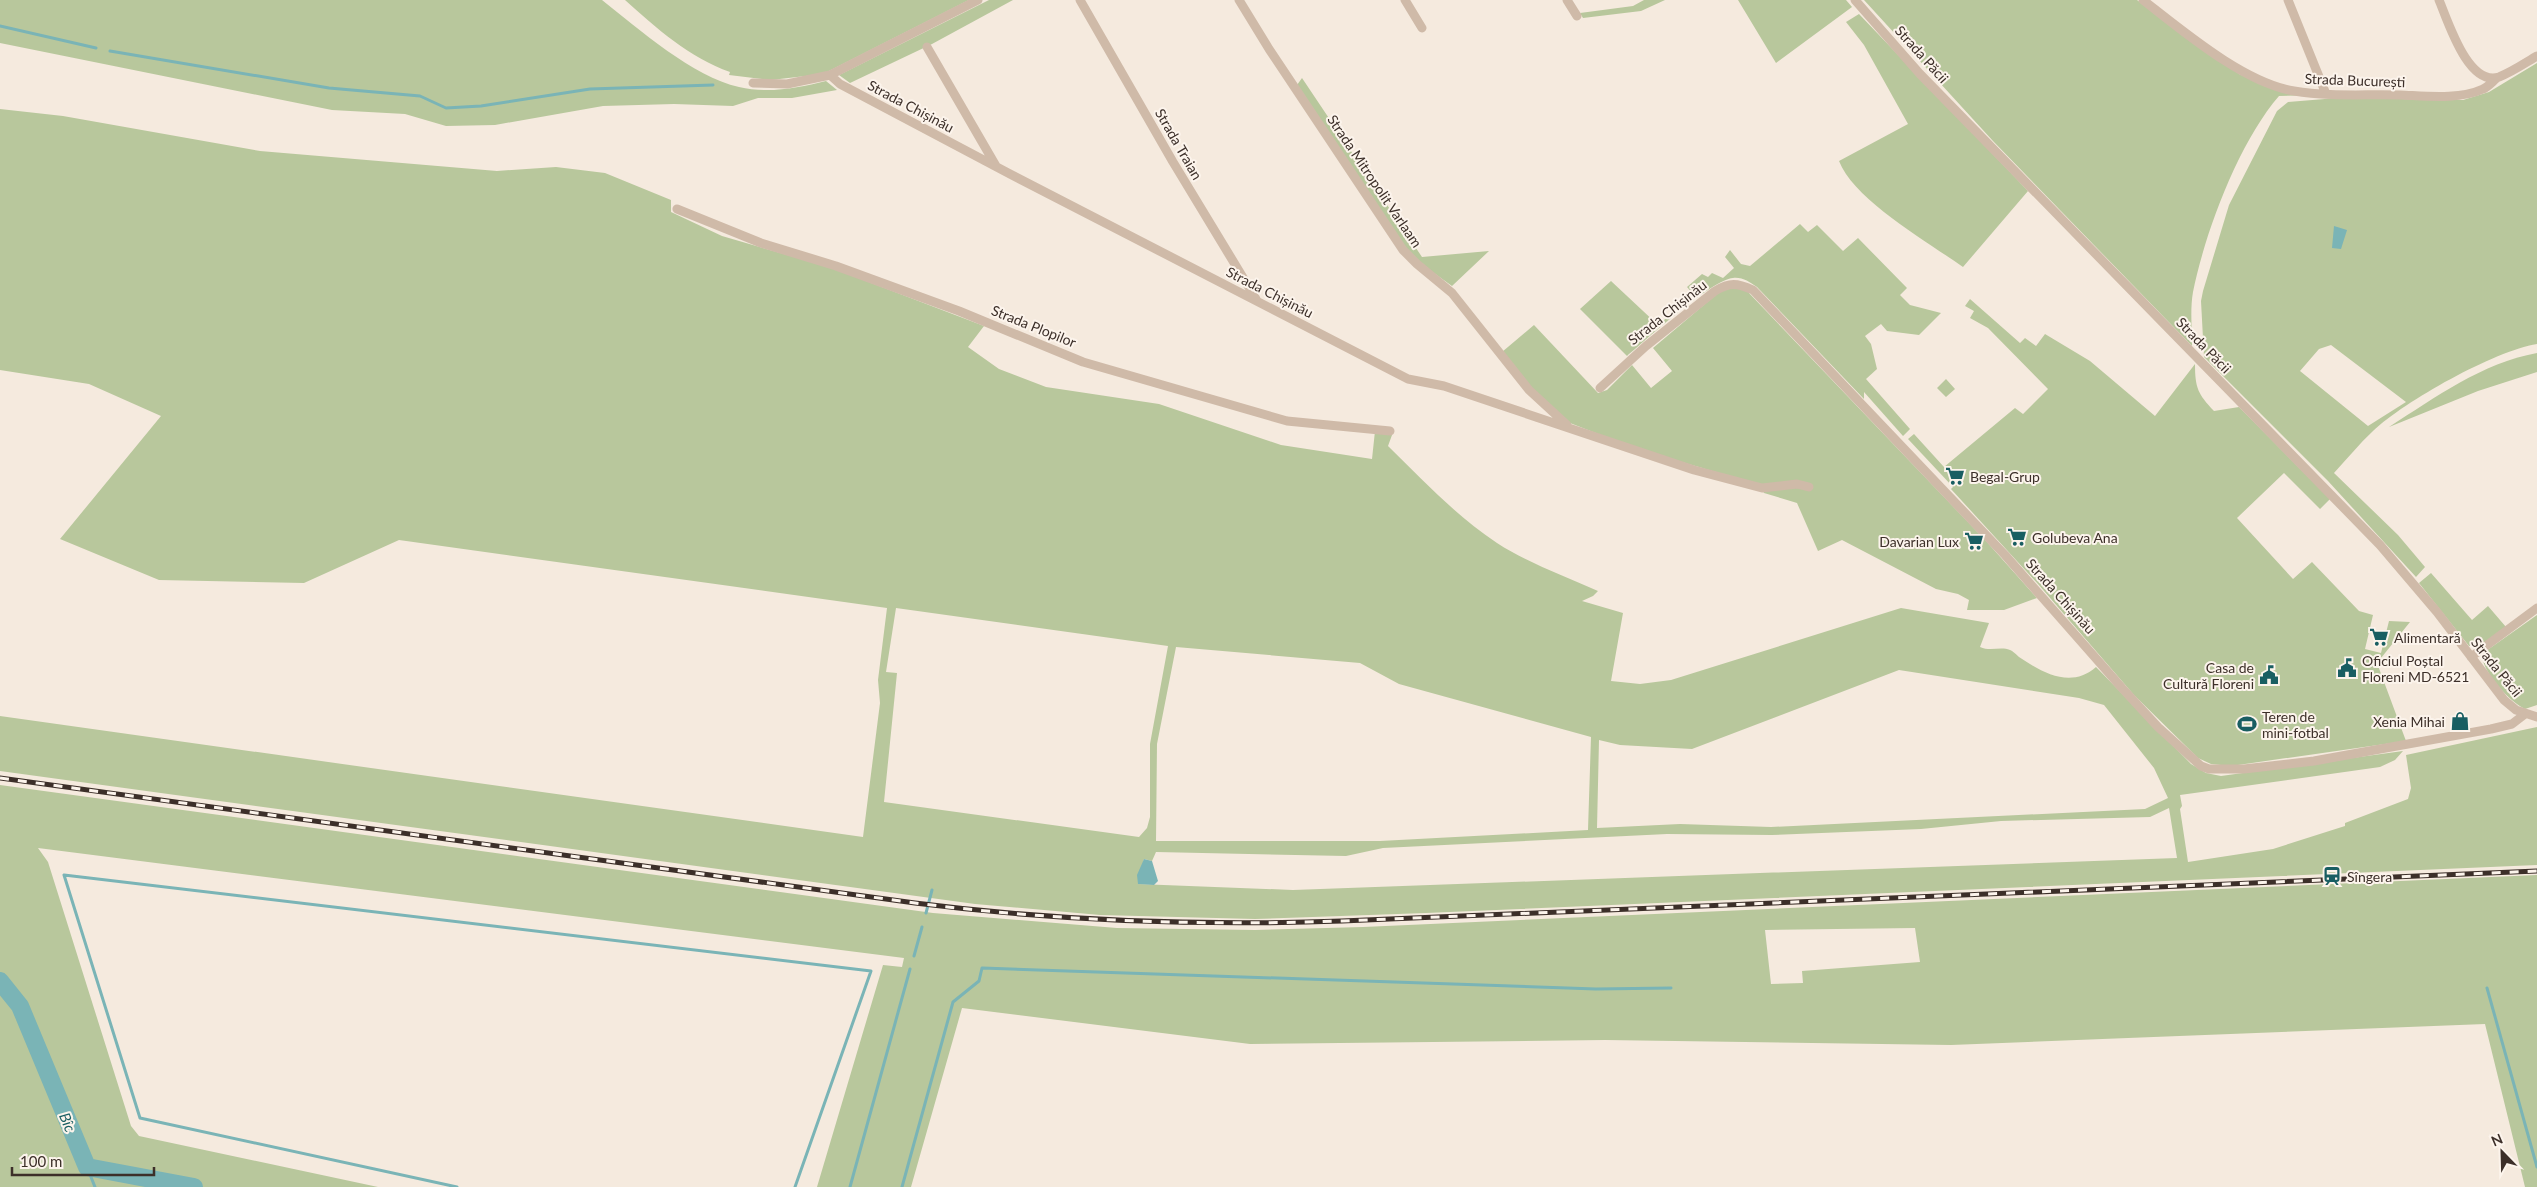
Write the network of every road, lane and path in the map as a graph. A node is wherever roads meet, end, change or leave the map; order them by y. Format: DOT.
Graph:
graph roads {
  1 [pos="978,0"];
  2 [pos="1080,0"];
  3 [pos="1239,0"];
  4 [pos="1405,0"];
  5 [pos="1567,0"];
  6 [pos="1855,0"];
  7 [pos="2143,0"];
  8 [pos="2288,0"];
  9 [pos="2439,0"];
  10 [pos="1577,16"];
  11 [pos="1422,28"];
  12 [pos="927,47"];
  13 [pos="2537,56"];
  14 [pos="830,75"];
  15 [pos="2498,78"];
  16 [pos="754,83"];
  17 [pos="2326,94"];
  18 [pos="996,167"];
  19 [pos="677,209"];
  20 [pos="1257,301"];
  21 [pos="1600,388"];
  22 [pos="1570,427"];
  23 [pos="1390,431"];
  24 [pos="1810,487"];
  25 [pos="2537,608"];
  26 [pos="2471,657"];
  27 [pos="2525,714"];
  28 [pos="2537,717"];
  1 -- 14 [label="street, Strada Chișinău"];
  2 -- 20 [label="street, Strada Traian"];
  3 -- 22 [label="street, Strada Mitropolit Varlaam"];
  4 -- 11 [label="street"];
  5 -- 10 [label="street"];
  6 -- 26 [label="street, Strada Păcii"];
  7 -- 17 [label="street, Strada București"];
  8 -- 17 [label="street"];
  9 -- 15 [label="street"];
  12 -- 18 [label="street"];
  13 -- 15 [label="street, Strada București"];
  14 -- 16 [label="street, Strada Chișinău"];
  14 -- 18 [label="street, Strada Chișinău"];
  15 -- 17 [label="street, Strada București"];
  18 -- 20 [label="street, Strada Chișinău"];
  19 -- 23 [label="street, Strada Plopilor"];
  20 -- 22 [label="street, Strada Chișinău"];
  21 -- 27 [label="street, Strada Chișinău"];
  22 -- 24 [label="street, Strada Chișinău"];
  25 -- 26 [label="street"];
  26 -- 27 [label="street, Strada Păcii"];
  27 -- 28 [label="street"];
}
